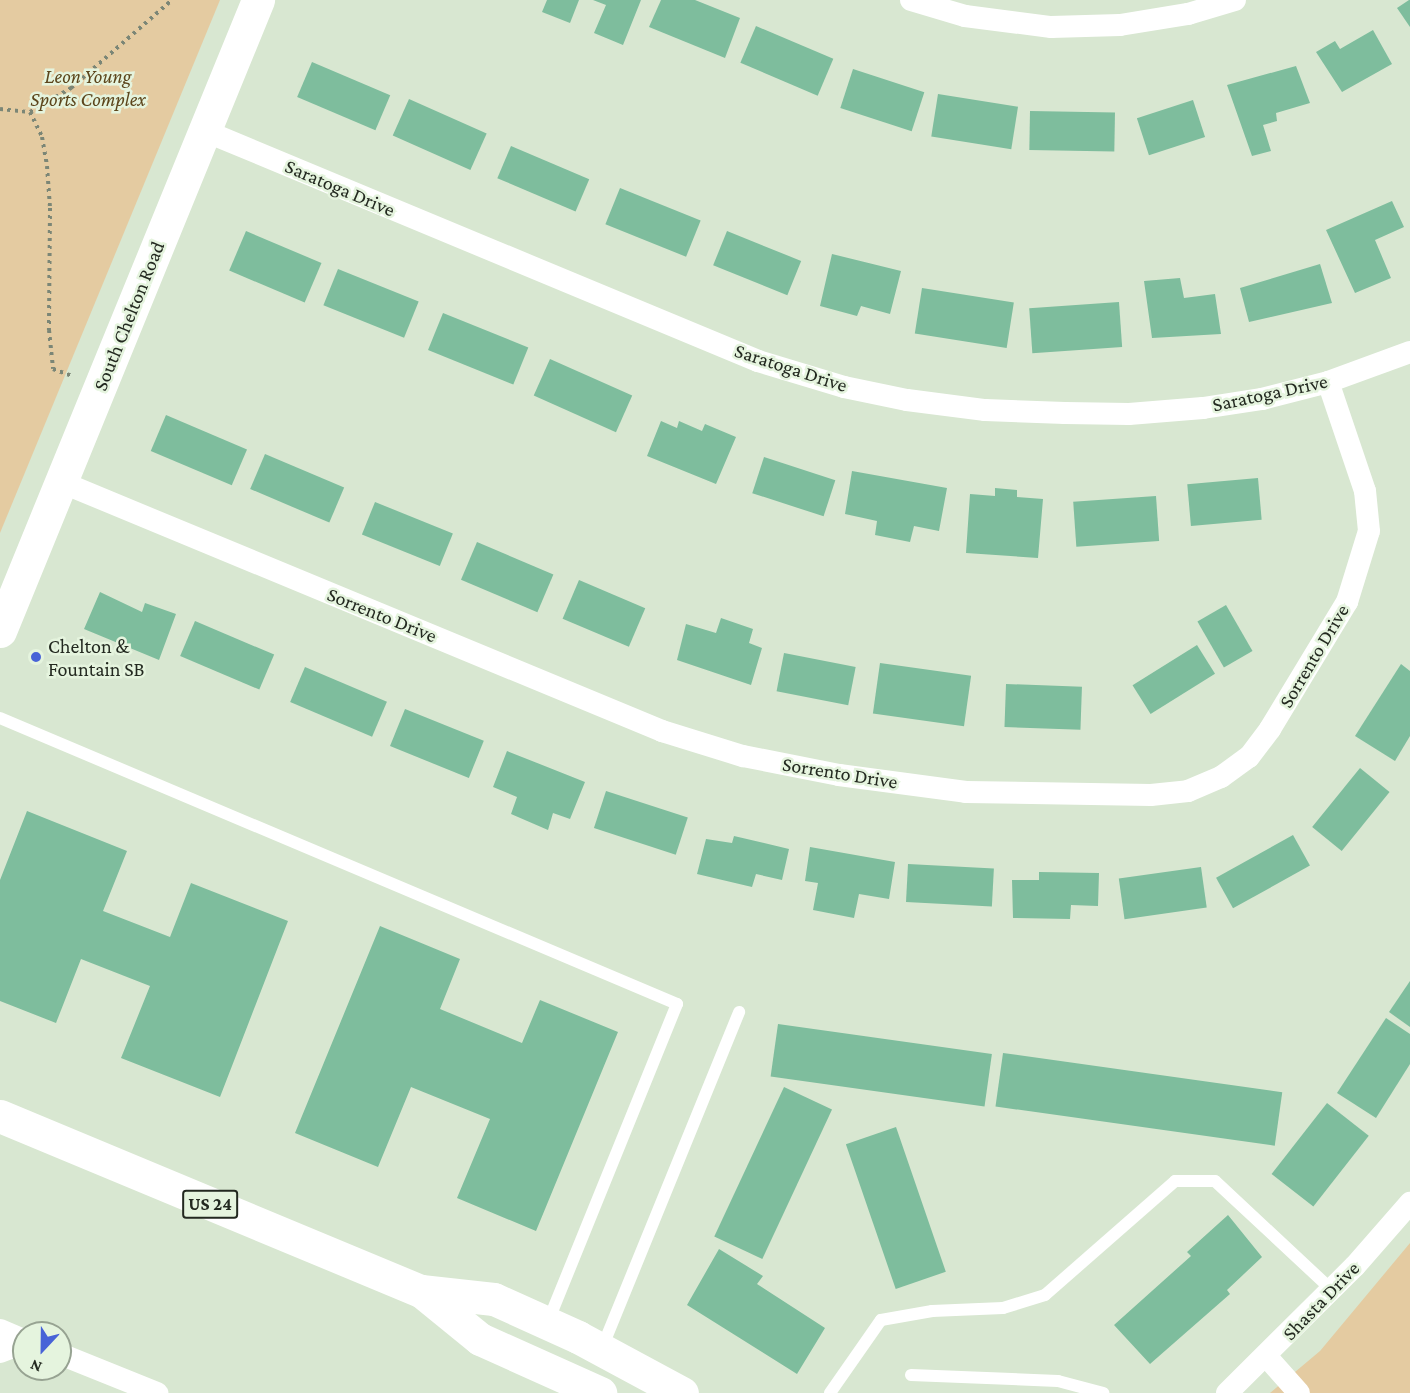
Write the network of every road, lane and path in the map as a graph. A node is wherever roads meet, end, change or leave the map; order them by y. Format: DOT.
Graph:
graph roads {
  1 [pos="172,0"];
  2 [pos="258,0"];
  3 [pos="911,0"];
  4 [pos="1235,0"];
  5 [pos="0,109"];
  6 [pos="30,112"];
  7 [pos="205,131"];
  8 [pos="1410,352"];
  9 [pos="1328,382"];
  10 [pos="100,386"];
  11 [pos="61,482"];
  12 [pos="0,631"];
  13 [pos="0,718"];
  14 [pos="739,1012"];
  15 [pos="0,1116"];
  16 [pos="1410,1203"];
  17 [pos="1332,1290"];
  18 [pos="421,1292"];
  19 [pos="548,1323"];
  20 [pos="601,1349"];
  21 [pos="1267,1357"];
  22 [pos="72,1359"];
  23 [pos="911,1375"];
  24 [pos="157,1393"];
  25 [pos="600,1393"];
  26 [pos="682,1393"];
  27 [pos="830,1393"];
  28 [pos="1103,1393"];
  29 [pos="1227,1393"];
  30 [pos="1299,1393"];
  1 -- 6 [label="path"];
  2 -- 7 [label="main road, South Chelton Road"];
  3 -- 4 [label="street"];
  5 -- 6 [label="path"];
  6 -- 10 [label="path"];
  7 -- 9 [label="street, Saratoga Drive"];
  7 -- 10 [label="main road, South Chelton Road"];
  8 -- 9 [label="street, Saratoga Drive"];
  9 -- 11 [label="street, Sorrento Drive"];
  10 -- 11 [label="main road, South Chelton Road"];
  11 -- 12 [label="main road, South Chelton Road"];
  13 -- 19 [label="lane"];
  14 -- 20 [label="lane"];
  15 -- 18 [label="main road, US 24"];
  16 -- 17 [label="street, Shasta Drive"];
  17 -- 21 [label="street, Shasta Drive"];
  17 -- 27 [label="lane"];
  18 -- 19 [label="main road, US 24"];
  18 -- 25 [label="main road, US 24"];
  19 -- 20 [label="main road, US 24"];
  20 -- 26 [label="main road, US 24"];
  21 -- 29 [label="street, Shasta Drive"];
  21 -- 30 [label="street"];
  22 -- 24 [label="street"];
  23 -- 28 [label="lane"];
}
